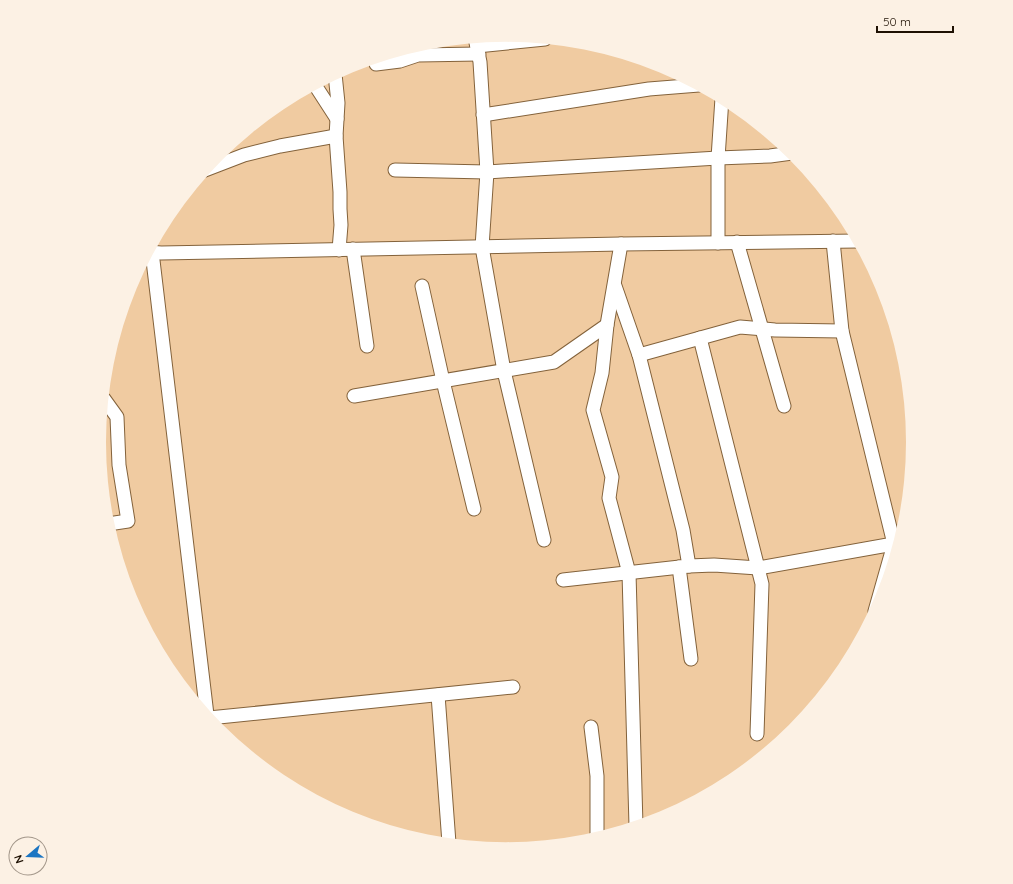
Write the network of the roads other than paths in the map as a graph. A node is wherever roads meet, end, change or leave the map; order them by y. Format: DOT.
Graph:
graph roads {
  1 [pos="513,42"];
  2 [pos="477,46"];
  3 [pos="376,64"];
  4 [pos="336,80"];
  5 [pos="689,87"];
  6 [pos="318,90"];
  7 [pos="722,105"];
  8 [pos="483,115"];
  9 [pos="337,119"];
  10 [pos="336,136"];
  11 [pos="784,154"];
  12 [pos="718,158"];
  13 [pos="218,165"];
  14 [pos="395,170"];
  15 [pos="487,172"];
  16 [pos="833,241"];
  17 [pos="852,241"];
  18 [pos="737,242"];
  19 [pos="718,243"];
  20 [pos="621,244"];
  21 [pos="482,247"];
  22 [pos="353,249"];
  23 [pos="340,250"];
  24 [pos="155,252"];
  25 [pos="152,258"];
  26 [pos="614,285"];
  27 [pos="422,286"];
  28 [pos="607,324"];
  29 [pos="762,328"];
  30 [pos="842,331"];
  31 [pos="700,338"];
  32 [pos="367,346"];
  33 [pos="639,355"];
  34 [pos="504,371"];
  35 [pos="443,381"];
  36 [pos="354,396"];
  37 [pos="108,405"];
  38 [pos="784,406"];
  39 [pos="474,508"];
  40 [pos="115,523"];
  41 [pos="895,536"];
  42 [pos="544,540"];
  43 [pos="894,544"];
  44 [pos="684,567"];
  45 [pos="758,568"];
  46 [pos="629,572"];
  47 [pos="563,580"];
  48 [pos="691,659"];
  49 [pos="513,687"];
  50 [pos="438,695"];
  51 [pos="207,707"];
  52 [pos="215,715"];
  53 [pos="591,726"];
  54 [pos="757,734"];
  55 [pos="636,821"];
  56 [pos="597,831"];
  57 [pos="449,838"];
  1 -- 2 [label="street"];
  2 -- 3 [label="street"];
  2 -- 8 [label="street"];
  4 -- 9 [label="street"];
  5 -- 8 [label="street"];
  6 -- 9 [label="street"];
  7 -- 12 [label="street"];
  8 -- 15 [label="street"];
  9 -- 10 [label="street"];
  10 -- 13 [label="street"];
  10 -- 23 [label="street"];
  11 -- 12 [label="street"];
  12 -- 15 [label="street"];
  12 -- 19 [label="street"];
  14 -- 15 [label="street"];
  15 -- 21 [label="street"];
  16 -- 17 [label="street"];
  16 -- 18 [label="street"];
  16 -- 30 [label="street"];
  18 -- 19 [label="street"];
  18 -- 29 [label="street"];
  19 -- 20 [label="street"];
  20 -- 21 [label="street"];
  20 -- 26 [label="street"];
  21 -- 22 [label="street"];
  21 -- 34 [label="street"];
  22 -- 23 [label="street"];
  22 -- 32 [label="street"];
  23 -- 24 [label="street"];
  25 -- 51 [label="street"];
  26 -- 28 [label="street"];
  26 -- 33 [label="street"];
  27 -- 35 [label="street"];
  28 -- 34 [label="street"];
  28 -- 46 [label="street"];
  29 -- 30 [label="street"];
  29 -- 31 [label="street"];
  29 -- 38 [label="street"];
  30 -- 41 [label="street"];
  31 -- 33 [label="street"];
  31 -- 45 [label="street"];
  33 -- 44 [label="street"];
  34 -- 35 [label="street"];
  34 -- 42 [label="street"];
  35 -- 36 [label="street"];
  35 -- 39 [label="street"];
  37 -- 40 [label="street"];
  43 -- 45 [label="street"];
  44 -- 45 [label="street"];
  44 -- 46 [label="street"];
  44 -- 48 [label="street"];
  45 -- 54 [label="street"];
  46 -- 47 [label="street"];
  46 -- 55 [label="street"];
  49 -- 50 [label="street"];
  50 -- 52 [label="street"];
  50 -- 57 [label="street"];
  53 -- 56 [label="street"];
}
